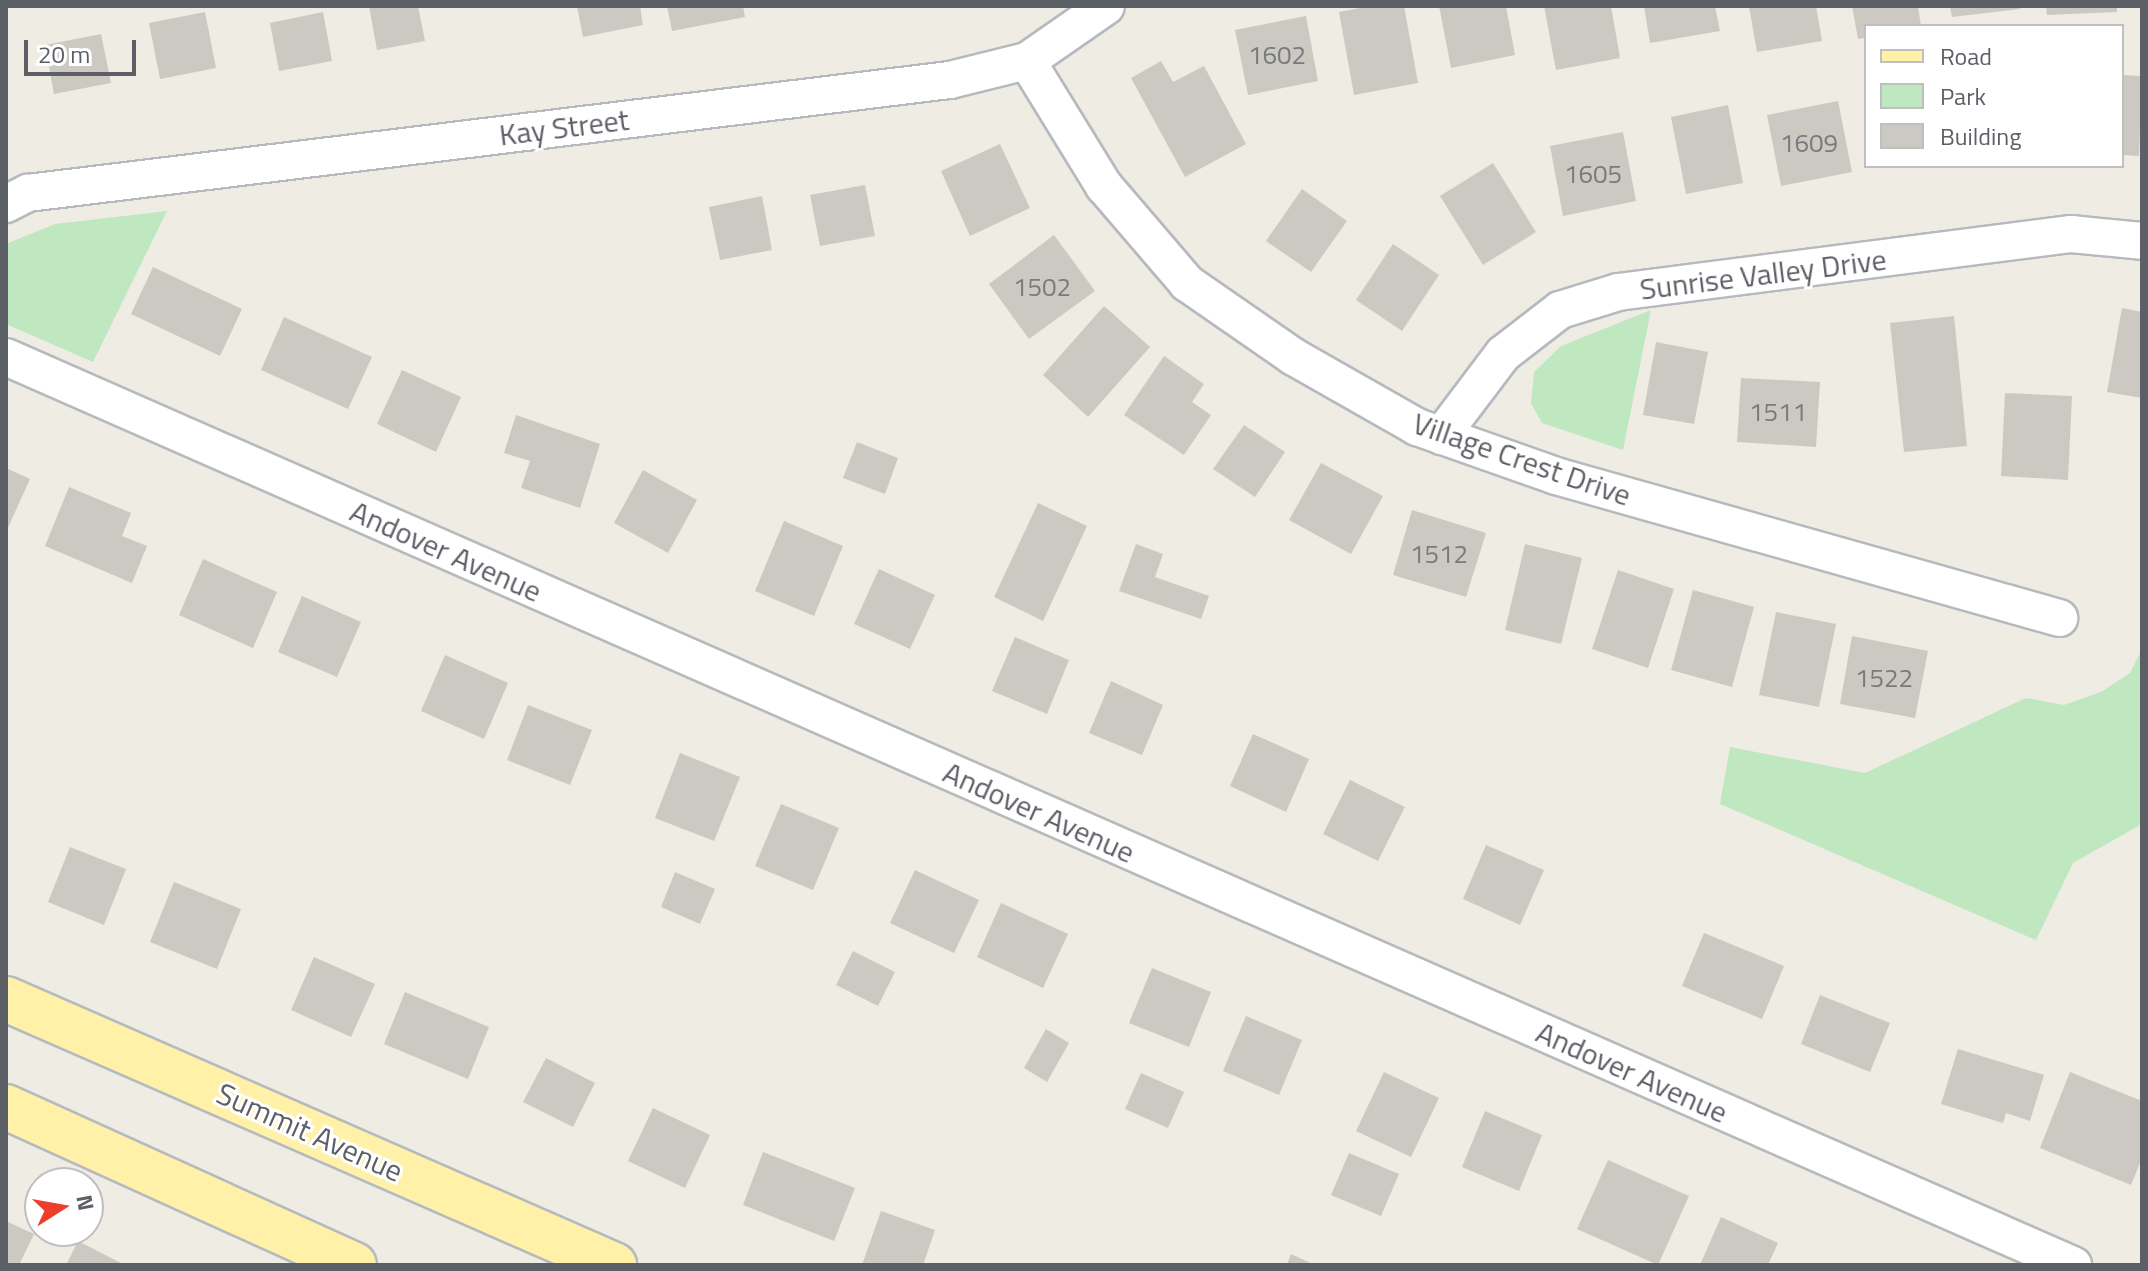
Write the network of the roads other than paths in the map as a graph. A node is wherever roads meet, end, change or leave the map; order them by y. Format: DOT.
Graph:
graph roads {
  1 [pos="1106,6"];
  2 [pos="1027,61"];
  3 [pos="6,204"];
  4 [pos="2142,241"];
  5 [pos="6,357"];
  6 [pos="1441,436"];
  7 [pos="2059,618"];
  8 [pos="6,999"];
  9 [pos="6,1107"];
  10 [pos="354,1265"];
  11 [pos="614,1265"];
  12 [pos="2073,1265"];
  1 -- 2 [label="street, Kay Street"];
  2 -- 3 [label="street, Kay Street"];
  2 -- 6 [label="street, Village Crest Drive"];
  4 -- 6 [label="street, Sunrise Valley Drive"];
  5 -- 12 [label="street, Andover Avenue"];
  6 -- 7 [label="street, Village Crest Drive"];
  8 -- 11 [label="main road, Summit Avenue"];
  9 -- 10 [label="main road"];
}
